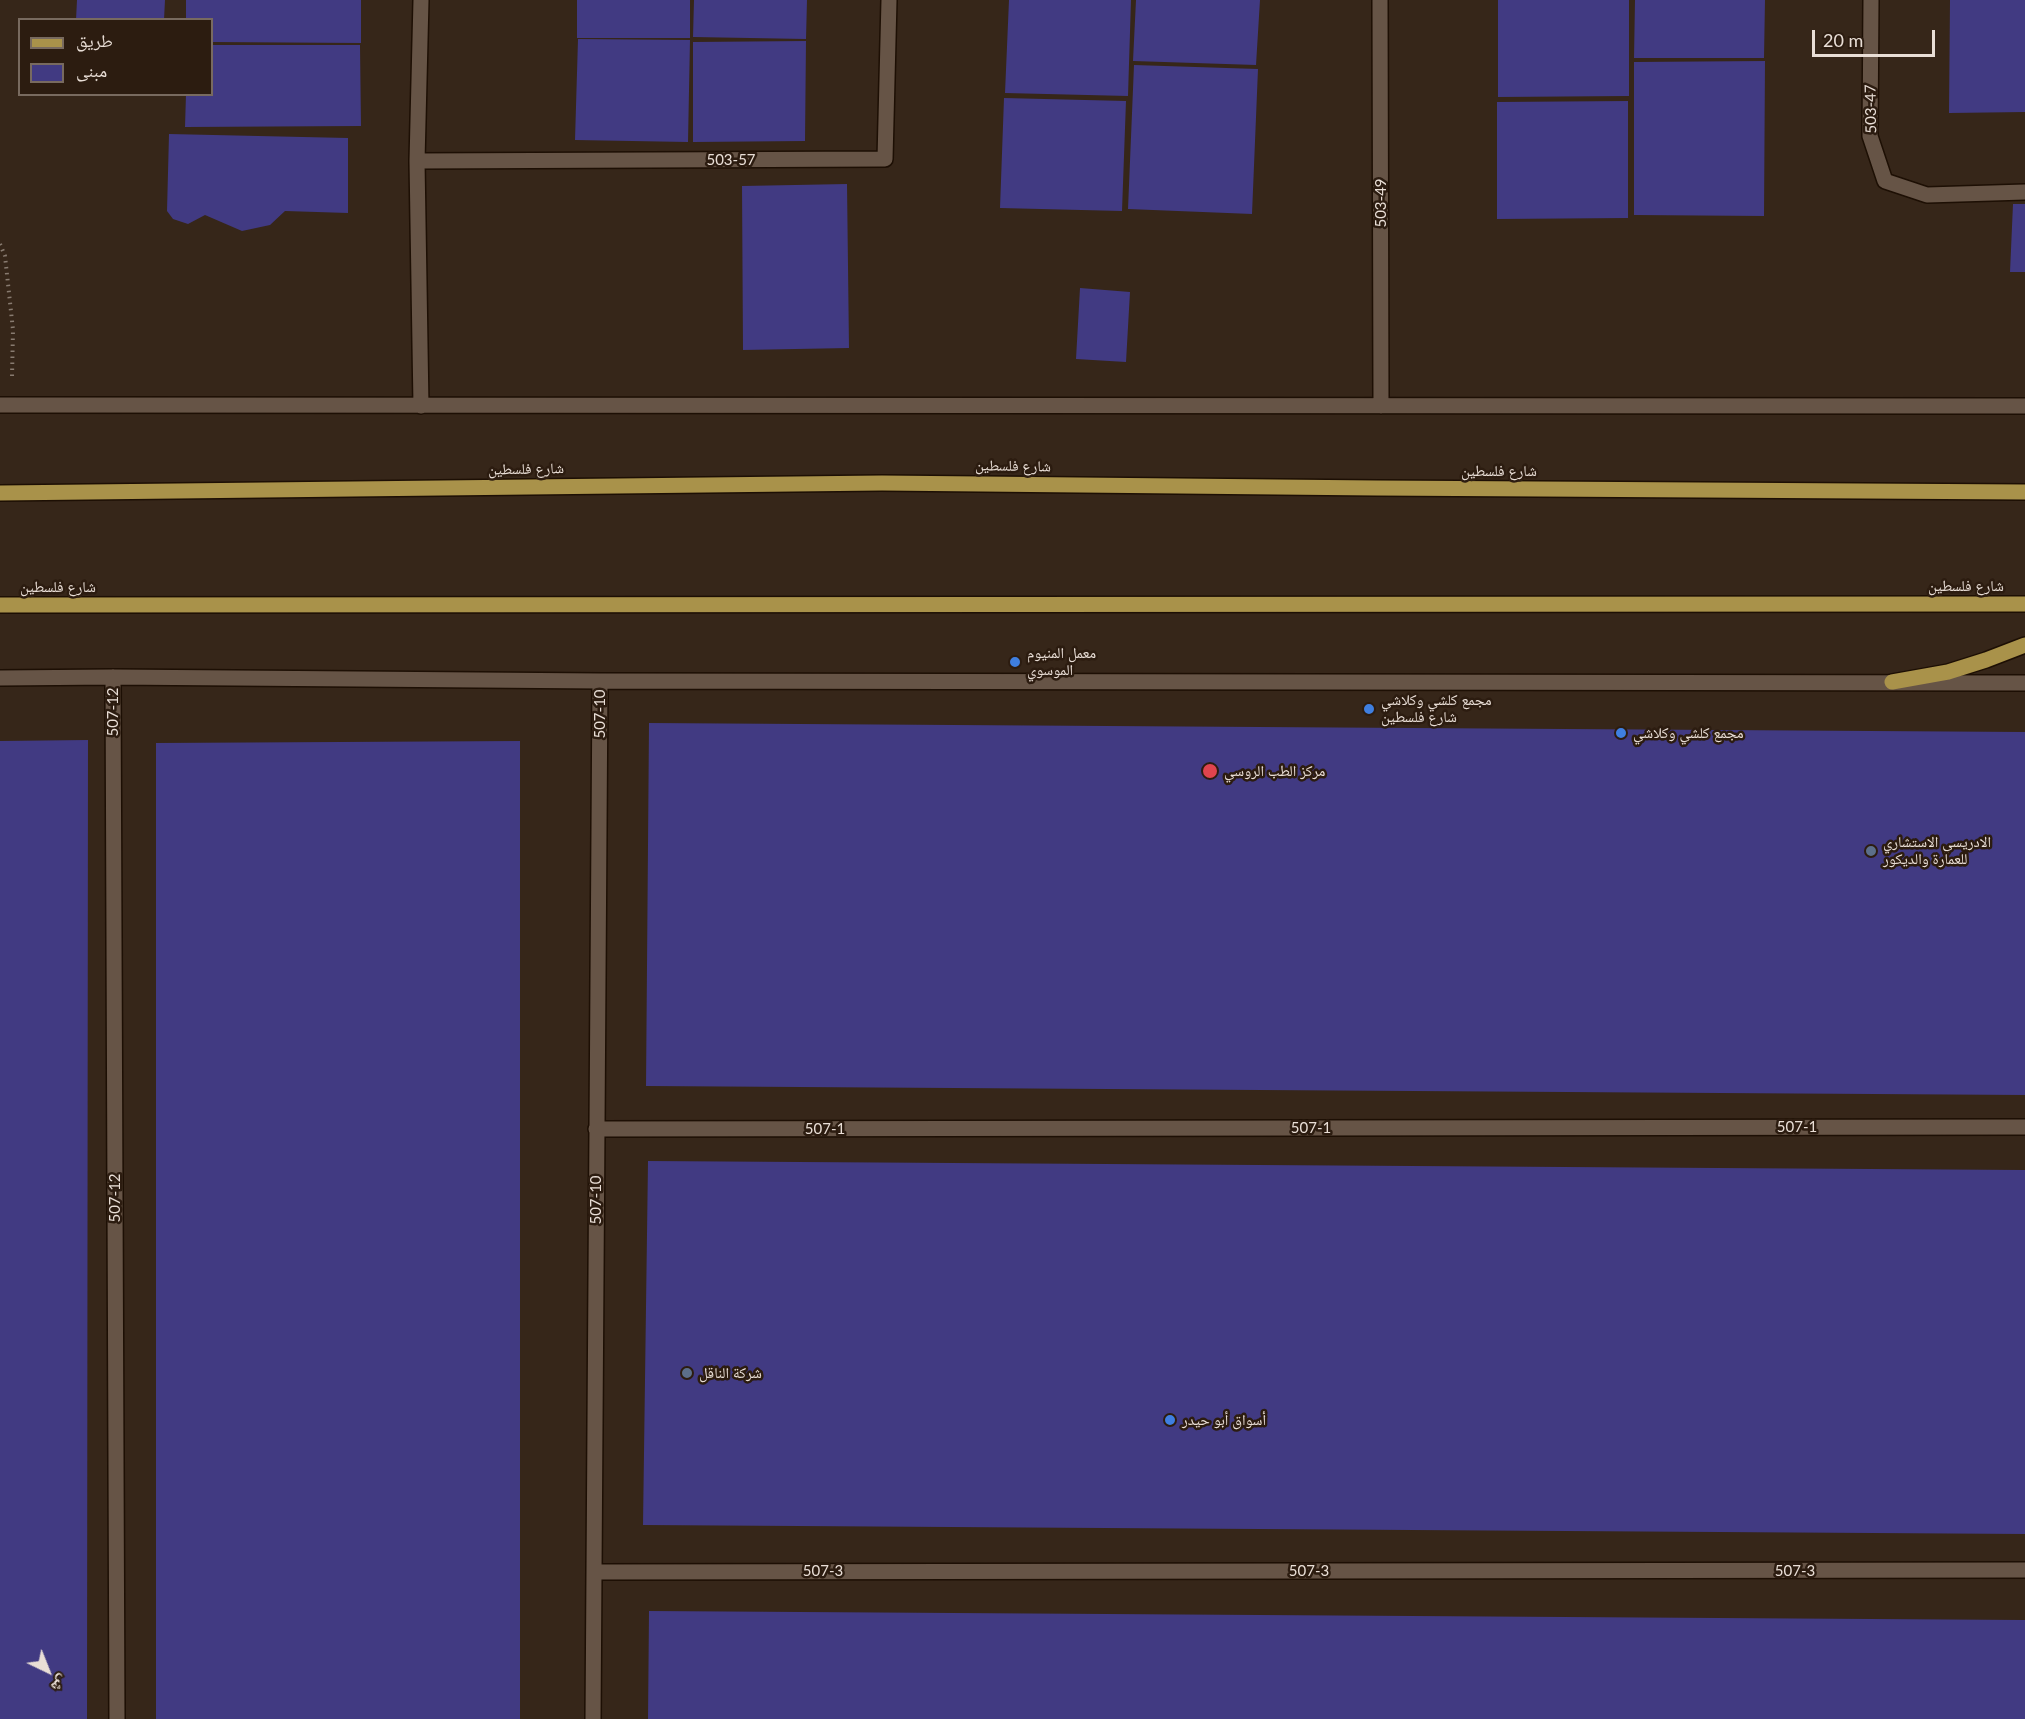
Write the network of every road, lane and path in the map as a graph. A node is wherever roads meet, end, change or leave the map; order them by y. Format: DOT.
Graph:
graph roads {
  1 [pos="422,0"];
  2 [pos="889,0"];
  3 [pos="1380,0"];
  4 [pos="1870,0"];
  5 [pos="417,161"];
  6 [pos="2025,192"];
  7 [pos="0,244"];
  8 [pos="5,405"];
  9 [pos="421,406"];
  10 [pos="1381,406"];
  11 [pos="2025,406"];
  12 [pos="2025,492"];
  13 [pos="0,493"];
  14 [pos="2025,604"];
  15 [pos="0,605"];
  16 [pos="2025,645"];
  17 [pos="113,677"];
  18 [pos="0,678"];
  19 [pos="600,681"];
  20 [pos="1892,682"];
  21 [pos="2025,683"];
  22 [pos="2025,1127"];
  23 [pos="596,1129"];
  24 [pos="2025,1570"];
  25 [pos="594,1572"];
  26 [pos="117,1719"];
  27 [pos="593,1719"];
  1 -- 5 [label="street"];
  2 -- 5 [label="street, 503-57"];
  3 -- 10 [label="street, 503-49"];
  4 -- 6 [label="street, 503-47"];
  5 -- 9 [label="street"];
  7 -- 8 [label="path"];
  8 -- 9 [label="street"];
  9 -- 10 [label="street"];
  10 -- 11 [label="street"];
  12 -- 13 [label="main road, شارع فلسطين"];
  14 -- 15 [label="main road, شارع فلسطين"];
  16 -- 20 [label="main road"];
  17 -- 18 [label="street"];
  17 -- 19 [label="street"];
  17 -- 26 [label="street, 507-12"];
  19 -- 20 [label="street"];
  19 -- 23 [label="street, 507-10"];
  20 -- 21 [label="street"];
  22 -- 23 [label="street, 507-1"];
  23 -- 25 [label="street, 507-10"];
  24 -- 25 [label="street, 507-3"];
  25 -- 27 [label="street, 507-10"];
}
